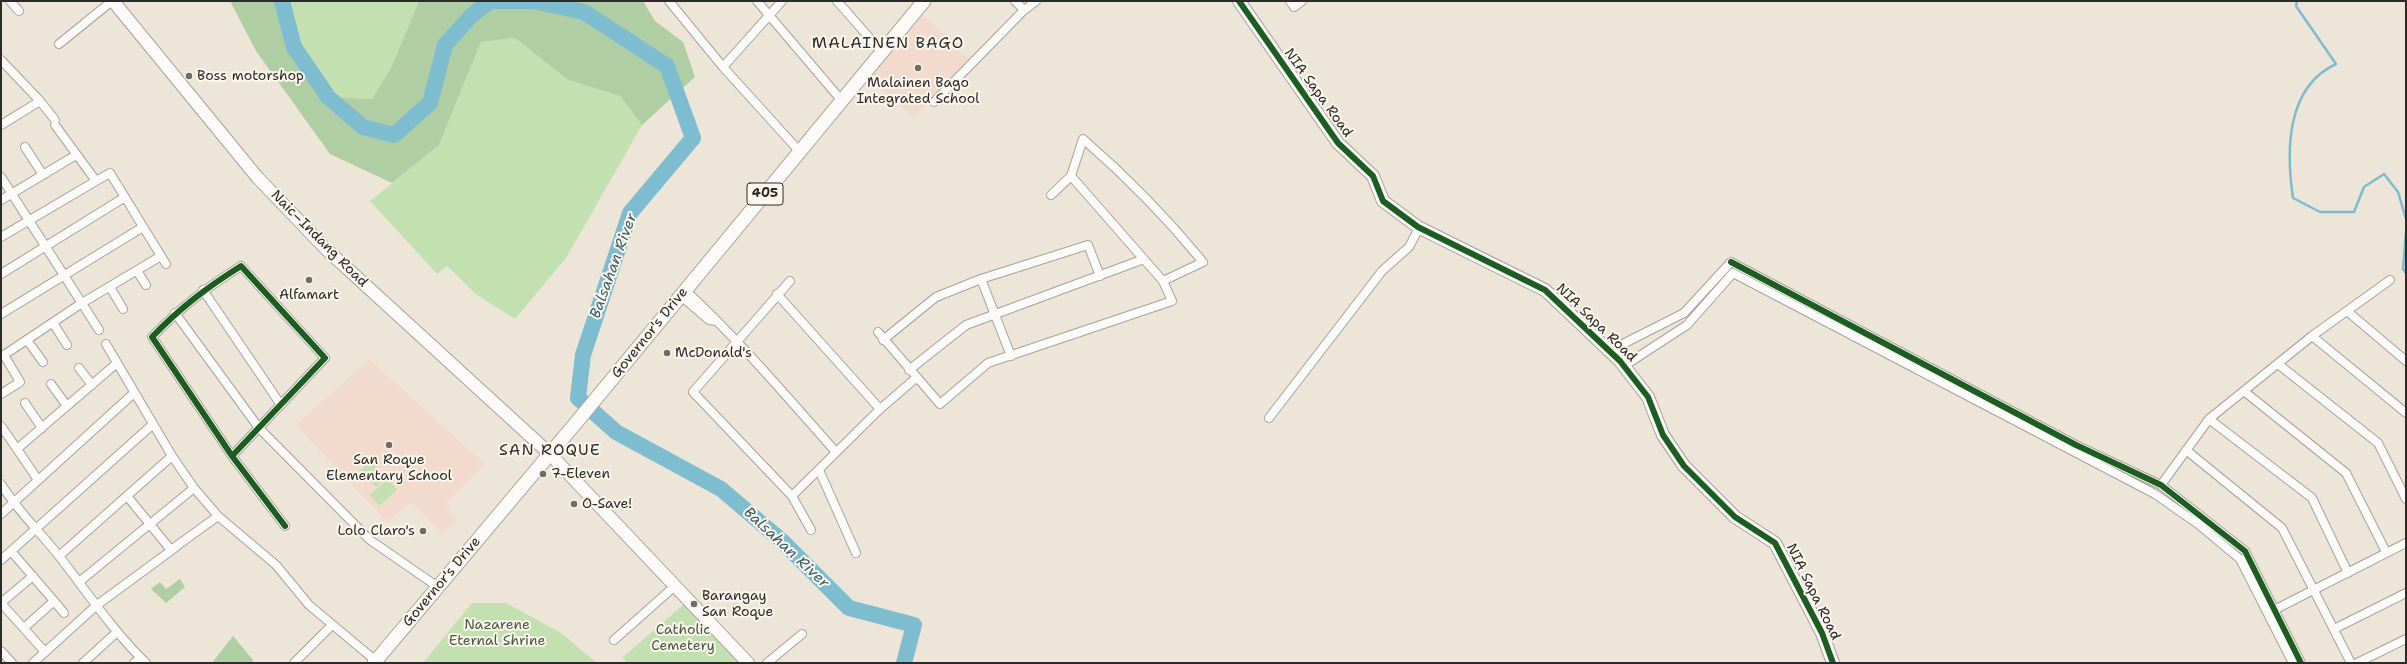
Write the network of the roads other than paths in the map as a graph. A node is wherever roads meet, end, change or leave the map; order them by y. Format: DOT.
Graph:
graph roads {
  1 [pos="10,1"];
  2 [pos="112,1"];
  3 [pos="669,1"];
  4 [pos="756,1"];
  5 [pos="782,1"];
  6 [pos="837,1"];
  7 [pos="924,1"];
  8 [pos="1016,1"];
  9 [pos="1036,1"];
  10 [pos="1239,1"];
  11 [pos="1290,1"];
  12 [pos="1302,1"];
  13 [pos="20,11"];
  14 [pos="1023,11"];
  15 [pos="769,16"];
  16 [pos="59,44"];
  17 [pos="882,52"];
  18 [pos="1,60"];
  19 [pos="723,67"];
  20 [pos="40,101"];
  21 [pos="842,101"];
  22 [pos="934,102"];
  23 [pos="1,125"];
  24 [pos="25,147"];
  25 [pos="800,152"];
  26 [pos="76,155"];
  27 [pos="43,175"];
  28 [pos="1071,176"];
  29 [pos="1,177"];
  30 [pos="96,181"];
  31 [pos="12,194"];
  32 [pos="1052,195"];
  33 [pos="125,197"];
  34 [pos="1,200"];
  35 [pos="29,220"];
  36 [pos="143,226"];
  37 [pos="1419,228"];
  38 [pos="1,237"];
  39 [pos="46,247"];
  40 [pos="162,256"];
  41 [pos="1144,259"];
  42 [pos="1731,262"];
  43 [pos="166,264"];
  44 [pos="137,271"];
  45 [pos="1733,273"];
  46 [pos="1,274"];
  47 [pos="64,275"];
  48 [pos="1100,276"];
  49 [pos="981,279"];
  50 [pos="2390,280"];
  51 [pos="790,281"];
  52 [pos="1164,281"];
  53 [pos="146,285"];
  54 [pos="110,287"];
  55 [pos="203,290"];
  56 [pos="777,294"];
  57 [pos="687,296"];
  58 [pos="82,303"];
  59 [pos="124,309"];
  60 [pos="2347,311"];
  61 [pos="176,313"];
  62 [pos="1,314"];
  63 [pos="996,314"];
  64 [pos="1672,319"];
  65 [pos="53,323"];
  66 [pos="99,330"];
  67 [pos="1680,330"];
  68 [pos="878,332"];
  69 [pos="2312,336"];
  70 [pos="27,340"];
  71 [pos="883,340"];
  72 [pos="738,341"];
  73 [pos="67,344"];
  74 [pos="106,344"];
  75 [pos="1609,351"];
  76 [pos="1011,356"];
  77 [pos="2406,361"];
  78 [pos="42,362"];
  79 [pos="117,363"];
  80 [pos="2278,364"];
  81 [pos="1624,366"];
  82 [pos="79,368"];
  83 [pos="909,370"];
  84 [pos="916,378"];
  85 [pos="51,384"];
  86 [pos="92,385"];
  87 [pos="2245,392"];
  88 [pos="134,393"];
  89 [pos="1,394"];
  90 [pos="25,403"];
  91 [pos="281,405"];
  92 [pos="67,406"];
  93 [pos="880,409"];
  94 [pos="2406,413"];
  95 [pos="1269,418"];
  96 [pos="2209,419"];
  97 [pos="152,425"];
  98 [pos="1,426"];
  99 [pos="42,428"];
  100 [pos="259,428"];
  101 [pos="17,449"];
  102 [pos="2186,450"];
  103 [pos="836,452"];
  104 [pos="550,454"];
  105 [pos="172,456"];
  106 [pos="232,456"];
  107 [pos="819,470"];
  108 [pos="38,480"];
  109 [pos="1,484"];
  110 [pos="2161,485"];
  111 [pos="194,488"];
  112 [pos="127,496"];
  113 [pos="792,496"];
  114 [pos="2406,499"];
  115 [pos="13,503"];
  116 [pos="1,514"];
  117 [pos="218,516"];
  118 [pos="150,524"];
  119 [pos="285,526"];
  120 [pos="37,528"];
  121 [pos="811,530"];
  122 [pos="2406,543"];
  123 [pos="176,547"];
  124 [pos="11,551"];
  125 [pos="2386,552"];
  126 [pos="856,553"];
  127 [pos="59,556"];
  128 [pos="1,560"];
  129 [pos="2348,573"];
  130 [pos="33,576"];
  131 [pos="79,582"];
  132 [pos="676,585"];
  133 [pos="438,586"];
  134 [pos="2314,590"];
  135 [pos="2406,593"];
  136 [pos="54,601"];
  137 [pos="96,605"];
  138 [pos="2276,609"];
  139 [pos="64,613"];
  140 [pos="332,625"];
  141 [pos="24,628"];
  142 [pos="2334,629"];
  143 [pos="117,632"];
  144 [pos="802,634"];
  145 [pos="2406,639"];
  146 [pos="614,640"];
  147 [pos="1,651"];
  148 [pos="45,652"];
  149 [pos="140,661"];
  150 [pos="375,662"];
  151 [pos="12,663"];
  152 [pos="33,663"];
  153 [pos="83,663"];
  154 [pos="294,663"];
  155 [pos="748,663"];
  156 [pos="767,663"];
  157 [pos="1833,663"];
  158 [pos="2293,663"];
  159 [pos="2301,663"];
  160 [pos="2351,663"];
  161 [pos="2358,663"];
  1 -- 13 [label="street"];
  2 -- 16 [label="street"];
  2 -- 104 [label="main road, Naic–Indang Road"];
  3 -- 19 [label="street"];
  4 -- 15 [label="street"];
  5 -- 15 [label="street"];
  6 -- 17 [label="street"];
  7 -- 17 [label="main road, Governor's Drive / 405"];
  8 -- 14 [label="street"];
  9 -- 14 [label="street"];
  10 -- 37 [label="main road, NIA Sapa Road"];
  11 -- 12 [label="street"];
  14 -- 22 [label="street"];
  15 -- 19 [label="street"];
  15 -- 21 [label="street"];
  17 -- 21 [label="main road, Governor's Drive / 405"];
  18 -- 20 [label="street"];
  19 -- 25 [label="street"];
  20 -- 23 [label="street"];
  20 -- 26 [label="street"];
  21 -- 25 [label="main road, Governor's Drive / 405"];
  24 -- 27 [label="street"];
  25 -- 57 [label="main road, Governor's Drive / 405"];
  26 -- 27 [label="street"];
  26 -- 30 [label="street"];
  27 -- 31 [label="street"];
  28 -- 32 [label="street"];
  28 -- 41 [label="street"];
  28 -- 52 [label="street"];
  29 -- 31 [label="street"];
  30 -- 33 [label="street"];
  30 -- 35 [label="street"];
  31 -- 34 [label="street"];
  31 -- 35 [label="street"];
  33 -- 36 [label="street"];
  33 -- 39 [label="street"];
  35 -- 38 [label="street"];
  35 -- 39 [label="street"];
  36 -- 40 [label="street"];
  36 -- 47 [label="street"];
  37 -- 75 [label="main road, NIA Sapa Road"];
  37 -- 95 [label="street"];
  39 -- 46 [label="street"];
  39 -- 47 [label="street"];
  40 -- 43 [label="street"];
  40 -- 44 [label="street"];
  41 -- 48 [label="street"];
  41 -- 52 [label="street"];
  42 -- 45 [label="street"];
  42 -- 64 [label="street"];
  42 -- 110 [label="street"];
  44 -- 53 [label="street"];
  44 -- 54 [label="street"];
  45 -- 67 [label="street"];
  45 -- 158 [label="street"];
  47 -- 58 [label="street"];
  47 -- 62 [label="street"];
  48 -- 49 [label="street"];
  48 -- 63 [label="street"];
  49 -- 63 [label="street"];
  49 -- 71 [label="street"];
  50 -- 60 [label="street"];
  51 -- 56 [label="street"];
  52 -- 76 [label="street"];
  54 -- 58 [label="street"];
  54 -- 59 [label="street"];
  55 -- 61 [label="street"];
  55 -- 91 [label="street"];
  55 -- 91 [label="street"];
  56 -- 72 [label="street"];
  56 -- 93 [label="street"];
  57 -- 72 [label="street"];
  57 -- 104 [label="main road, Governor's Drive / 405"];
  58 -- 65 [label="street"];
  58 -- 66 [label="street"];
  60 -- 69 [label="street"];
  60 -- 77 [label="street"];
  61 -- 100 [label="street"];
  61 -- 106 [label="street"];
  63 -- 76 [label="street"];
  63 -- 83 [label="street"];
  64 -- 67 [label="street"];
  64 -- 75 [label="street"];
  65 -- 70 [label="street"];
  65 -- 73 [label="street"];
  67 -- 81 [label="street"];
  68 -- 71 [label="street"];
  69 -- 80 [label="street"];
  69 -- 94 [label="street"];
  70 -- 78 [label="street"];
  70 -- 89 [label="street"];
  71 -- 83 [label="street"];
  72 -- 103 [label="street"];
  72 -- 113 [label="street"];
  74 -- 79 [label="street"];
  75 -- 81 [label="main road, NIA Sapa Road"];
  76 -- 84 [label="street"];
  79 -- 86 [label="street"];
  79 -- 88 [label="street"];
  80 -- 87 [label="street"];
  80 -- 114 [label="street"];
  81 -- 157 [label="main road, NIA Sapa Road"];
  82 -- 86 [label="street"];
  83 -- 84 [label="street"];
  84 -- 93 [label="street"];
  85 -- 92 [label="street"];
  86 -- 92 [label="street"];
  87 -- 96 [label="street"];
  87 -- 125 [label="street"];
  88 -- 97 [label="street"];
  88 -- 108 [label="street"];
  90 -- 99 [label="street"];
  91 -- 100 [label="street"];
  92 -- 99 [label="street"];
  93 -- 103 [label="street"];
  96 -- 102 [label="street"];
  96 -- 129 [label="street"];
  97 -- 105 [label="street"];
  97 -- 120 [label="street"];
  98 -- 101 [label="street"];
  99 -- 101 [label="street"];
  100 -- 106 [label="street"];
  100 -- 133 [label="street"];
  101 -- 108 [label="street"];
  102 -- 110 [label="street"];
  102 -- 134 [label="street"];
  103 -- 107 [label="street"];
  104 -- 132 [label="main road, Naic–Indang Road"];
  104 -- 133 [label="main road, Governor's Drive"];
  105 -- 111 [label="street"];
  105 -- 112 [label="street"];
  106 -- 119 [label="street"];
  107 -- 113 [label="street"];
  107 -- 126 [label="street"];
  108 -- 115 [label="street"];
  109 -- 115 [label="street"];
  110 -- 138 [label="street"];
  111 -- 117 [label="street"];
  111 -- 118 [label="street"];
  112 -- 118 [label="street"];
  112 -- 127 [label="street"];
  113 -- 121 [label="street"];
  115 -- 116 [label="street"];
  115 -- 120 [label="street"];
  117 -- 123 [label="street"];
  117 -- 140 [label="street"];
  118 -- 123 [label="street"];
  118 -- 131 [label="street"];
  120 -- 124 [label="street"];
  120 -- 127 [label="street"];
  122 -- 125 [label="street"];
  123 -- 137 [label="street"];
  124 -- 128 [label="street"];
  124 -- 130 [label="street"];
  125 -- 129 [label="street"];
  127 -- 131 [label="street"];
  129 -- 134 [label="street"];
  130 -- 136 [label="street"];
  130 -- 141 [label="street"];
  131 -- 137 [label="street"];
  132 -- 146 [label="street"];
  132 -- 155 [label="main road, Naic–Indang Road"];
  133 -- 150 [label="main road, Governor's Drive"];
  134 -- 138 [label="street"];
  134 -- 142 [label="street"];
  135 -- 142 [label="street"];
  136 -- 139 [label="street"];
  136 -- 141 [label="street"];
  137 -- 143 [label="street"];
  137 -- 148 [label="street"];
  138 -- 159 [label="street"];
  140 -- 150 [label="street"];
  140 -- 154 [label="street"];
  141 -- 148 [label="street"];
  142 -- 160 [label="street"];
  143 -- 149 [label="street"];
  143 -- 153 [label="street"];
  144 -- 156 [label="street"];
  145 -- 161 [label="street"];
  147 -- 151 [label="street"];
  148 -- 152 [label="street"];
}
